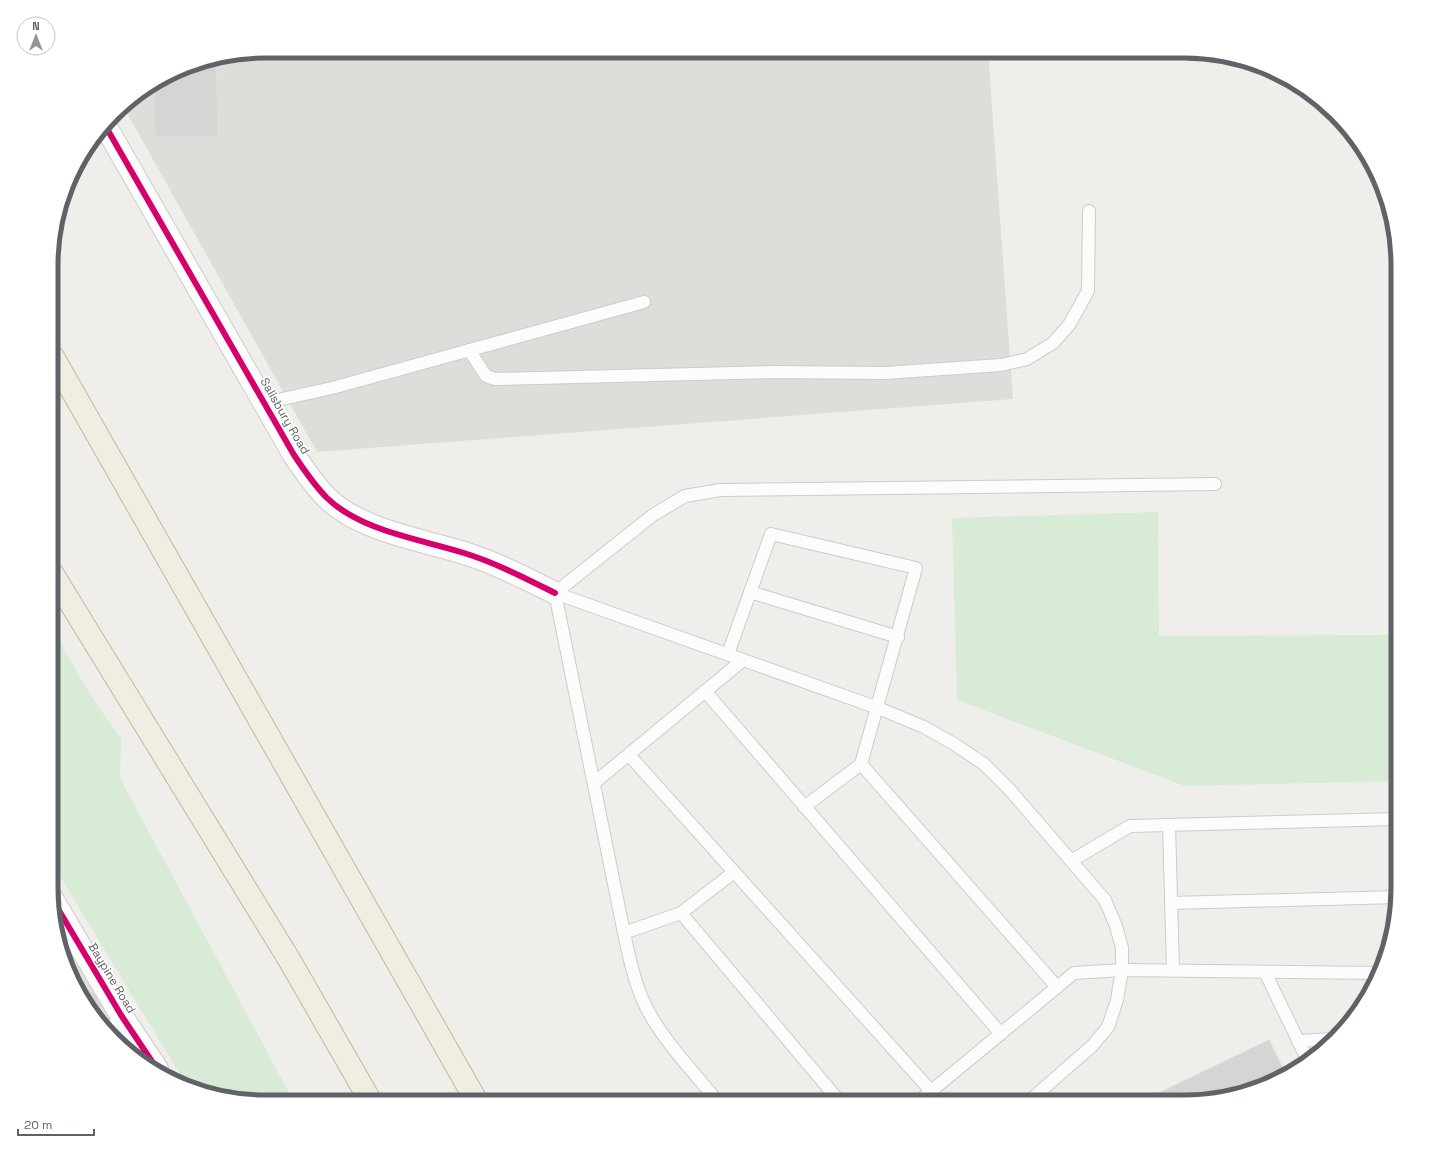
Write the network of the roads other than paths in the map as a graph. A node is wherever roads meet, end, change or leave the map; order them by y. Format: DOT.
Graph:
graph roads {
  1 [pos="108,130"];
  2 [pos="1089,211"];
  3 [pos="644,302"];
  4 [pos="469,350"];
  5 [pos="58,366"];
  6 [pos="264,403"];
  7 [pos="1215,484"];
  8 [pos="58,583"];
  9 [pos="750,592"];
  10 [pos="555,593"];
  11 [pos="898,637"];
  12 [pos="728,654"];
  13 [pos="743,660"];
  14 [pos="704,691"];
  15 [pos="878,708"];
  16 [pos="628,755"];
  17 [pos="861,764"];
  18 [pos="594,783"];
  19 [pos="804,807"];
  20 [pos="1391,819"];
  21 [pos="1169,825"];
  22 [pos="1071,861"];
  23 [pos="734,872"];
  24 [pos="1391,897"];
  25 [pos="1171,903"];
  26 [pos="60,912"];
  27 [pos="681,913"];
  28 [pos="624,933"];
  29 [pos="1122,970"];
  30 [pos="1173,970"];
  31 [pos="1266,972"];
  32 [pos="1373,973"];
  33 [pos="1057,987"];
  34 [pos="115,1022"];
  35 [pos="1001,1034"];
  36 [pos="1324,1040"];
  37 [pos="1298,1041"];
  38 [pos="133,1046"];
  39 [pos="1305,1055"];
  40 [pos="931,1091"];
  41 [pos="367,1095"];
  42 [pos="472,1095"];
  43 [pos="712,1095"];
  44 [pos="834,1095"];
  45 [pos="926,1095"];
  46 [pos="1036,1095"];
  1 -- 6 [label="street, Salisbury Road"];
  2 -- 4 [label="lane"];
  3 -- 4 [label="lane"];
  4 -- 6 [label="lane"];
  5 -- 42 [label="highway"];
  6 -- 10 [label="street, Salisbury Road"];
  7 -- 10 [label="lane"];
  8 -- 41 [label="highway"];
  9 -- 11 [label="lane"];
  9 -- 11 [label="lane"];
  9 -- 12 [label="lane"];
  10 -- 12 [label="lane"];
  10 -- 18 [label="lane"];
  11 -- 15 [label="lane"];
  12 -- 13 [label="lane"];
  13 -- 14 [label="lane"];
  13 -- 15 [label="lane"];
  14 -- 16 [label="lane"];
  14 -- 19 [label="lane"];
  15 -- 17 [label="lane"];
  15 -- 22 [label="lane"];
  16 -- 18 [label="lane"];
  16 -- 23 [label="lane"];
  17 -- 19 [label="lane"];
  17 -- 33 [label="lane"];
  18 -- 28 [label="lane"];
  19 -- 35 [label="lane"];
  20 -- 21 [label="lane"];
  21 -- 22 [label="lane"];
  21 -- 25 [label="lane"];
  22 -- 29 [label="lane"];
  23 -- 27 [label="lane"];
  23 -- 40 [label="lane"];
  24 -- 25 [label="lane"];
  25 -- 30 [label="lane"];
  26 -- 34 [label="street, Baypine Road"];
  27 -- 28 [label="lane"];
  27 -- 44 [label="lane"];
  28 -- 43 [label="lane"];
  29 -- 30 [label="lane"];
  29 -- 33 [label="lane"];
  29 -- 46 [label="lane"];
  30 -- 31 [label="lane"];
  31 -- 32 [label="lane"];
  31 -- 37 [label="lane"];
  33 -- 35 [label="lane"];
  34 -- 38 [label="street, Baypine Road"];
  35 -- 40 [label="lane"];
  36 -- 37 [label="lane"];
  37 -- 39 [label="lane"];
  40 -- 45 [label="lane"];
}
